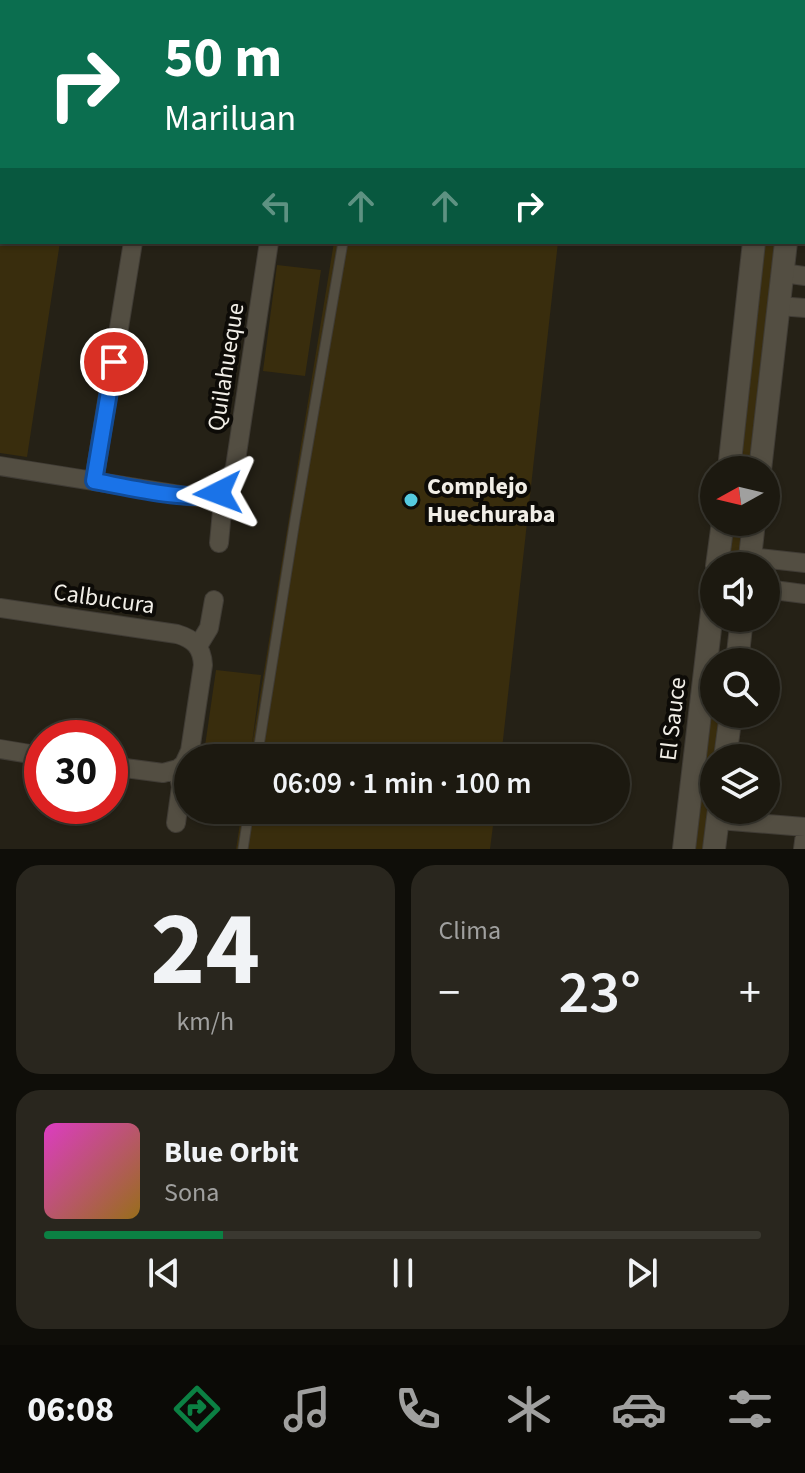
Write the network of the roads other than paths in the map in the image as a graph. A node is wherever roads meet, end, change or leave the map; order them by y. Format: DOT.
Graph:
graph roads {
  1 [pos="133,244"];
  2 [pos="269,244"];
  3 [pos="343,244"];
  4 [pos="754,244"];
  5 [pos="786,244"];
  6 [pos="794,274"];
  7 [pos="779,306"];
  8 [pos="805,308"];
  9 [pos="731,456"];
  10 [pos="762,456"];
  11 [pos="0,466"];
  12 [pos="94,481"];
  13 [pos="218,493"];
  14 [pos="219,543"];
  15 [pos="780,562"];
  16 [pos="805,563"];
  17 [pos="780,591"];
  18 [pos="805,594"];
  19 [pos="214,600"];
  20 [pos="0,608"];
  21 [pos="710,632"];
  22 [pos="198,646"];
  23 [pos="191,744"];
  24 [pos="259,744"];
  25 [pos="0,749"];
  26 [pos="24,753"];
  27 [pos="128,768"];
  28 [pos="174,770"];
  29 [pos="247,824"];
  30 [pos="717,824"];
  31 [pos="780,824"];
  32 [pos="805,827"];
  33 [pos="805,834"];
  34 [pos="243,849"];
  35 [pos="684,849"];
  36 [pos="714,849"];
  37 [pos="803,849"];
  1 -- 12 [label="street"];
  2 -- 13 [label="street, Quilahueque"];
  3 -- 24 [label="lane"];
  4 -- 9 [label="street"];
  5 -- 6 [label="street"];
  6 -- 7 [label="street"];
  7 -- 8 [label="street"];
  7 -- 10 [label="street"];
  11 -- 12 [label="street"];
  12 -- 13 [label="street"];
  13 -- 14 [label="street"];
  15 -- 16 [label="street"];
  17 -- 18 [label="street"];
  19 -- 22 [label="street"];
  20 -- 22 [label="street, Calbucura"];
  21 -- 35 [label="street, El Sauce"];
  22 -- 23 [label="street"];
  25 -- 26 [label="street"];
  27 -- 28 [label="street"];
  29 -- 34 [label="lane"];
  30 -- 36 [label="street"];
  31 -- 32 [label="street"];
  33 -- 37 [label="street"];
}
